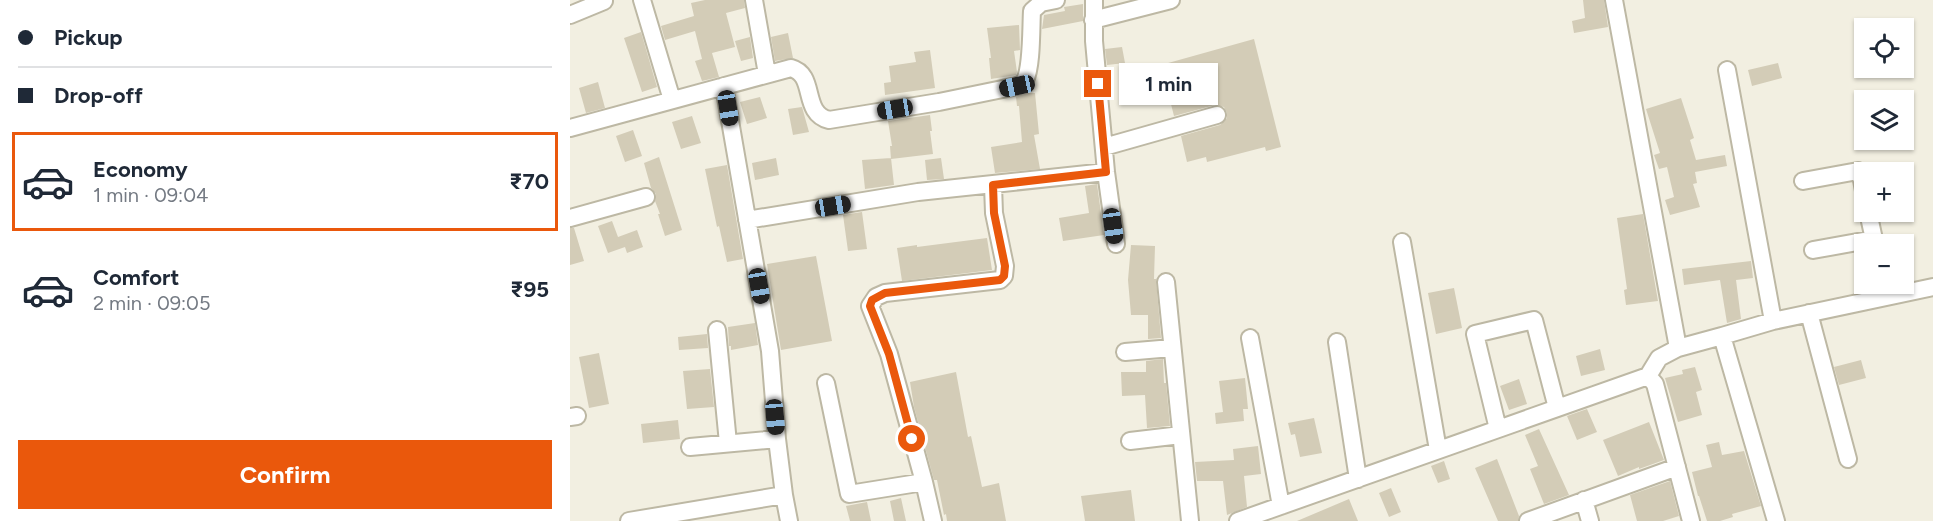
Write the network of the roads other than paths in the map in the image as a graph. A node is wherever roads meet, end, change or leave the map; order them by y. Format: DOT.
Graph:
graph roads {
  1 [pos="642,0"];
  2 [pos="754,0"];
  3 [pos="1056,0"];
  4 [pos="1094,0"];
  5 [pos="1172,0"];
  6 [pos="1614,0"];
  7 [pos="604,1"];
  8 [pos="570,15"];
  9 [pos="1093,20"];
  10 [pos="1727,70"];
  11 [pos="767,75"];
  12 [pos="724,86"];
  13 [pos="672,100"];
  14 [pos="1217,115"];
  15 [pos="570,128"];
  16 [pos="1104,147"];
  17 [pos="1106,172"];
  18 [pos="1854,172"];
  19 [pos="1803,181"];
  20 [pos="993,185"];
  21 [pos="646,197"];
  22 [pos="570,218"];
  23 [pos="747,220"];
  24 [pos="1401,242"];
  25 [pos="1116,244"];
  26 [pos="1854,245"];
  27 [pos="1813,250"];
  28 [pos="1166,282"];
  29 [pos="1933,287"];
  30 [pos="1914,288"];
  31 [pos="1871,294"];
  32 [pos="1809,313"];
  33 [pos="1773,321"];
  34 [pos="717,330"];
  35 [pos="1722,336"];
  36 [pos="1250,338"];
  37 [pos="1337,342"];
  38 [pos="1172,348"];
  39 [pos="1677,348"];
  40 [pos="1125,352"];
  41 [pos="1648,376"];
  42 [pos="826,382"];
  43 [pos="1557,408"];
  44 [pos="1498,429"];
  45 [pos="1181,435"];
  46 [pos="777,439"];
  47 [pos="1130,441"];
  48 [pos="728,443"];
  49 [pos="690,447"];
  50 [pos="1438,450"];
  51 [pos="1848,459"];
  52 [pos="1677,467"];
  53 [pos="1358,478"];
  54 [pos="924,482"];
  55 [pos="784,495"];
  56 [pos="1584,500"];
  57 [pos="1281,506"];
  58 [pos="662,518"];
  59 [pos="1256,518"];
  60 [pos="629,521"];
  61 [pos="789,521"];
  62 [pos="933,521"];
  63 [pos="1190,521"];
  64 [pos="1238,521"];
  65 [pos="1528,521"];
  66 [pos="1590,521"];
  67 [pos="1691,521"];
  68 [pos="1776,521"];
  1 -- 13 [label="street"];
  2 -- 11 [label="street"];
  3 -- 11 [label="street"];
  4 -- 9 [label="street"];
  5 -- 9 [label="street"];
  6 -- 39 [label="street"];
  7 -- 8 [label="street"];
  9 -- 16 [label="street"];
  10 -- 33 [label="street"];
  11 -- 12 [label="street"];
  12 -- 13 [label="street"];
  12 -- 23 [label="street"];
  13 -- 15 [label="street"];
  14 -- 16 [label="street"];
  16 -- 17 [label="street"];
  17 -- 20 [label="street"];
  17 -- 25 [label="street"];
  18 -- 19 [label="street"];
  20 -- 23 [label="street"];
  20 -- 54 [label="street"];
  21 -- 22 [label="street"];
  23 -- 46 [label="street"];
  24 -- 50 [label="street"];
  26 -- 27 [label="street"];
  28 -- 38 [label="street"];
  29 -- 30 [label="street"];
  31 -- 32 [label="street"];
  32 -- 33 [label="street"];
  32 -- 51 [label="street"];
  33 -- 35 [label="street"];
  34 -- 48 [label="street"];
  35 -- 39 [label="street"];
  35 -- 68 [label="street"];
  36 -- 57 [label="street"];
  37 -- 53 [label="street"];
  38 -- 40 [label="street"];
  38 -- 45 [label="street"];
  39 -- 41 [label="street"];
  41 -- 43 [label="street"];
  41 -- 52 [label="street"];
  42 -- 54 [label="street"];
  43 -- 44 [label="street"];
  43 -- 44 [label="street"];
  44 -- 50 [label="street"];
  45 -- 47 [label="street"];
  45 -- 63 [label="street"];
  46 -- 48 [label="street"];
  46 -- 55 [label="street"];
  48 -- 49 [label="street"];
  50 -- 53 [label="street"];
  52 -- 56 [label="street"];
  52 -- 67 [label="street"];
  53 -- 57 [label="street"];
  54 -- 62 [label="street"];
  55 -- 58 [label="street"];
  55 -- 61 [label="street"];
  56 -- 65 [label="street"];
  56 -- 66 [label="street"];
  57 -- 59 [label="street"];
  58 -- 60 [label="street"];
  59 -- 64 [label="street"];
}
